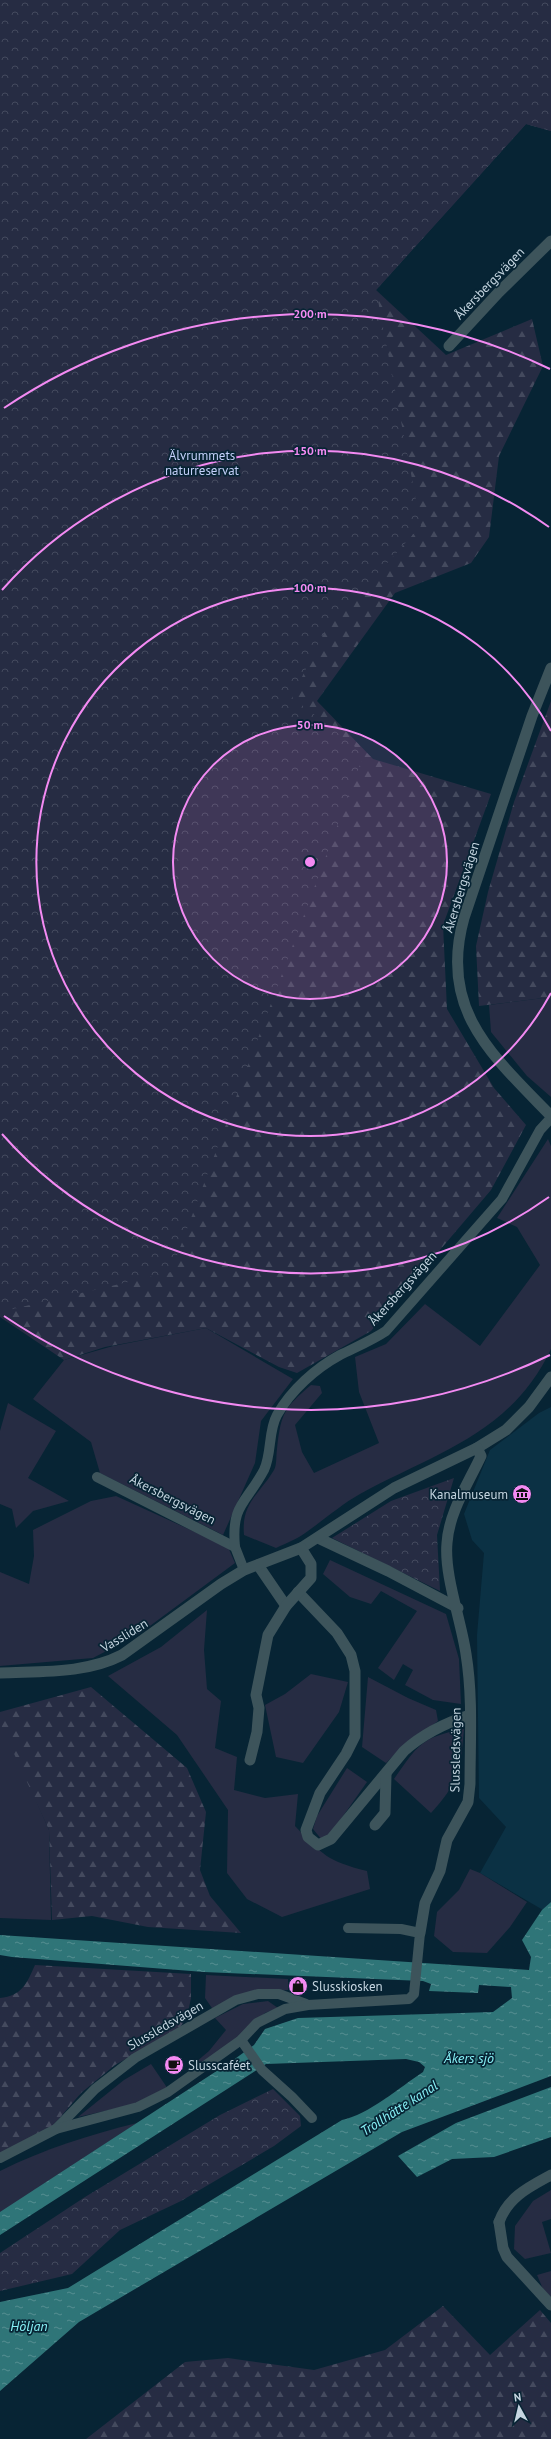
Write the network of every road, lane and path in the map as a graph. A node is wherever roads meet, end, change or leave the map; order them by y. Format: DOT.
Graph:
graph roads {
  1 [pos="551,241"];
  2 [pos="449,346"];
  3 [pos="551,668"];
  4 [pos="551,1117"];
  5 [pos="551,1377"];
  6 [pos="476,1448"];
  7 [pos="97,1478"];
  8 [pos="318,1538"];
  9 [pos="235,1546"];
  10 [pos="301,1548"];
  11 [pos="258,1565"];
  12 [pos="244,1570"];
  13 [pos="298,1592"];
  14 [pos="286,1606"];
  15 [pos="458,1608"];
  16 [pos="0,1673"];
  17 [pos="470,1715"];
  18 [pos="250,1760"];
  19 [pos="386,1775"];
  20 [pos="374,1825"];
  21 [pos="348,1928"];
  22 [pos="420,1933"];
  23 [pos="308,2005"];
  24 [pos="244,2044"];
  25 [pos="312,2118"];
  26 [pos="56,2129"];
  27 [pos="0,2158"];
  28 [pos="551,2175"];
  29 [pos="551,2305"];
  1 -- 2 [label="street, Åkersbergsvägen"];
  3 -- 4 [label="street, Åkersbergsvägen"];
  4 -- 9 [label="lane, Åkersbergsvägen"];
  5 -- 6 [label="street"];
  6 -- 8 [label="street"];
  6 -- 15 [label="street, Slussledsvägen"];
  7 -- 9 [label="lane, Åkersbergsvägen"];
  8 -- 10 [label="street"];
  8 -- 15 [label="street"];
  9 -- 12 [label="lane, Åkersbergsvägen"];
  10 -- 11 [label="street"];
  10 -- 13 [label="street"];
  11 -- 12 [label="street"];
  11 -- 14 [label="street"];
  12 -- 16 [label="street, Vassliden"];
  13 -- 14 [label="street"];
  13 -- 19 [label="street"];
  14 -- 18 [label="street"];
  15 -- 17 [label="street, Slussledsvägen"];
  17 -- 19 [label="street"];
  17 -- 22 [label="street, Slussledsvägen"];
  19 -- 20 [label="street"];
  21 -- 22 [label="lane"];
  22 -- 23 [label="lane, Slussledsvägen"];
  23 -- 24 [label="lane, Slussledsvägen"];
  23 -- 26 [label="lane, Slussledsvägen"];
  24 -- 25 [label="lane"];
  24 -- 26 [label="lane, Slussledsvägen"];
  26 -- 27 [label="lane, Slussledsvägen"];
  28 -- 29 [label="street"];
}
